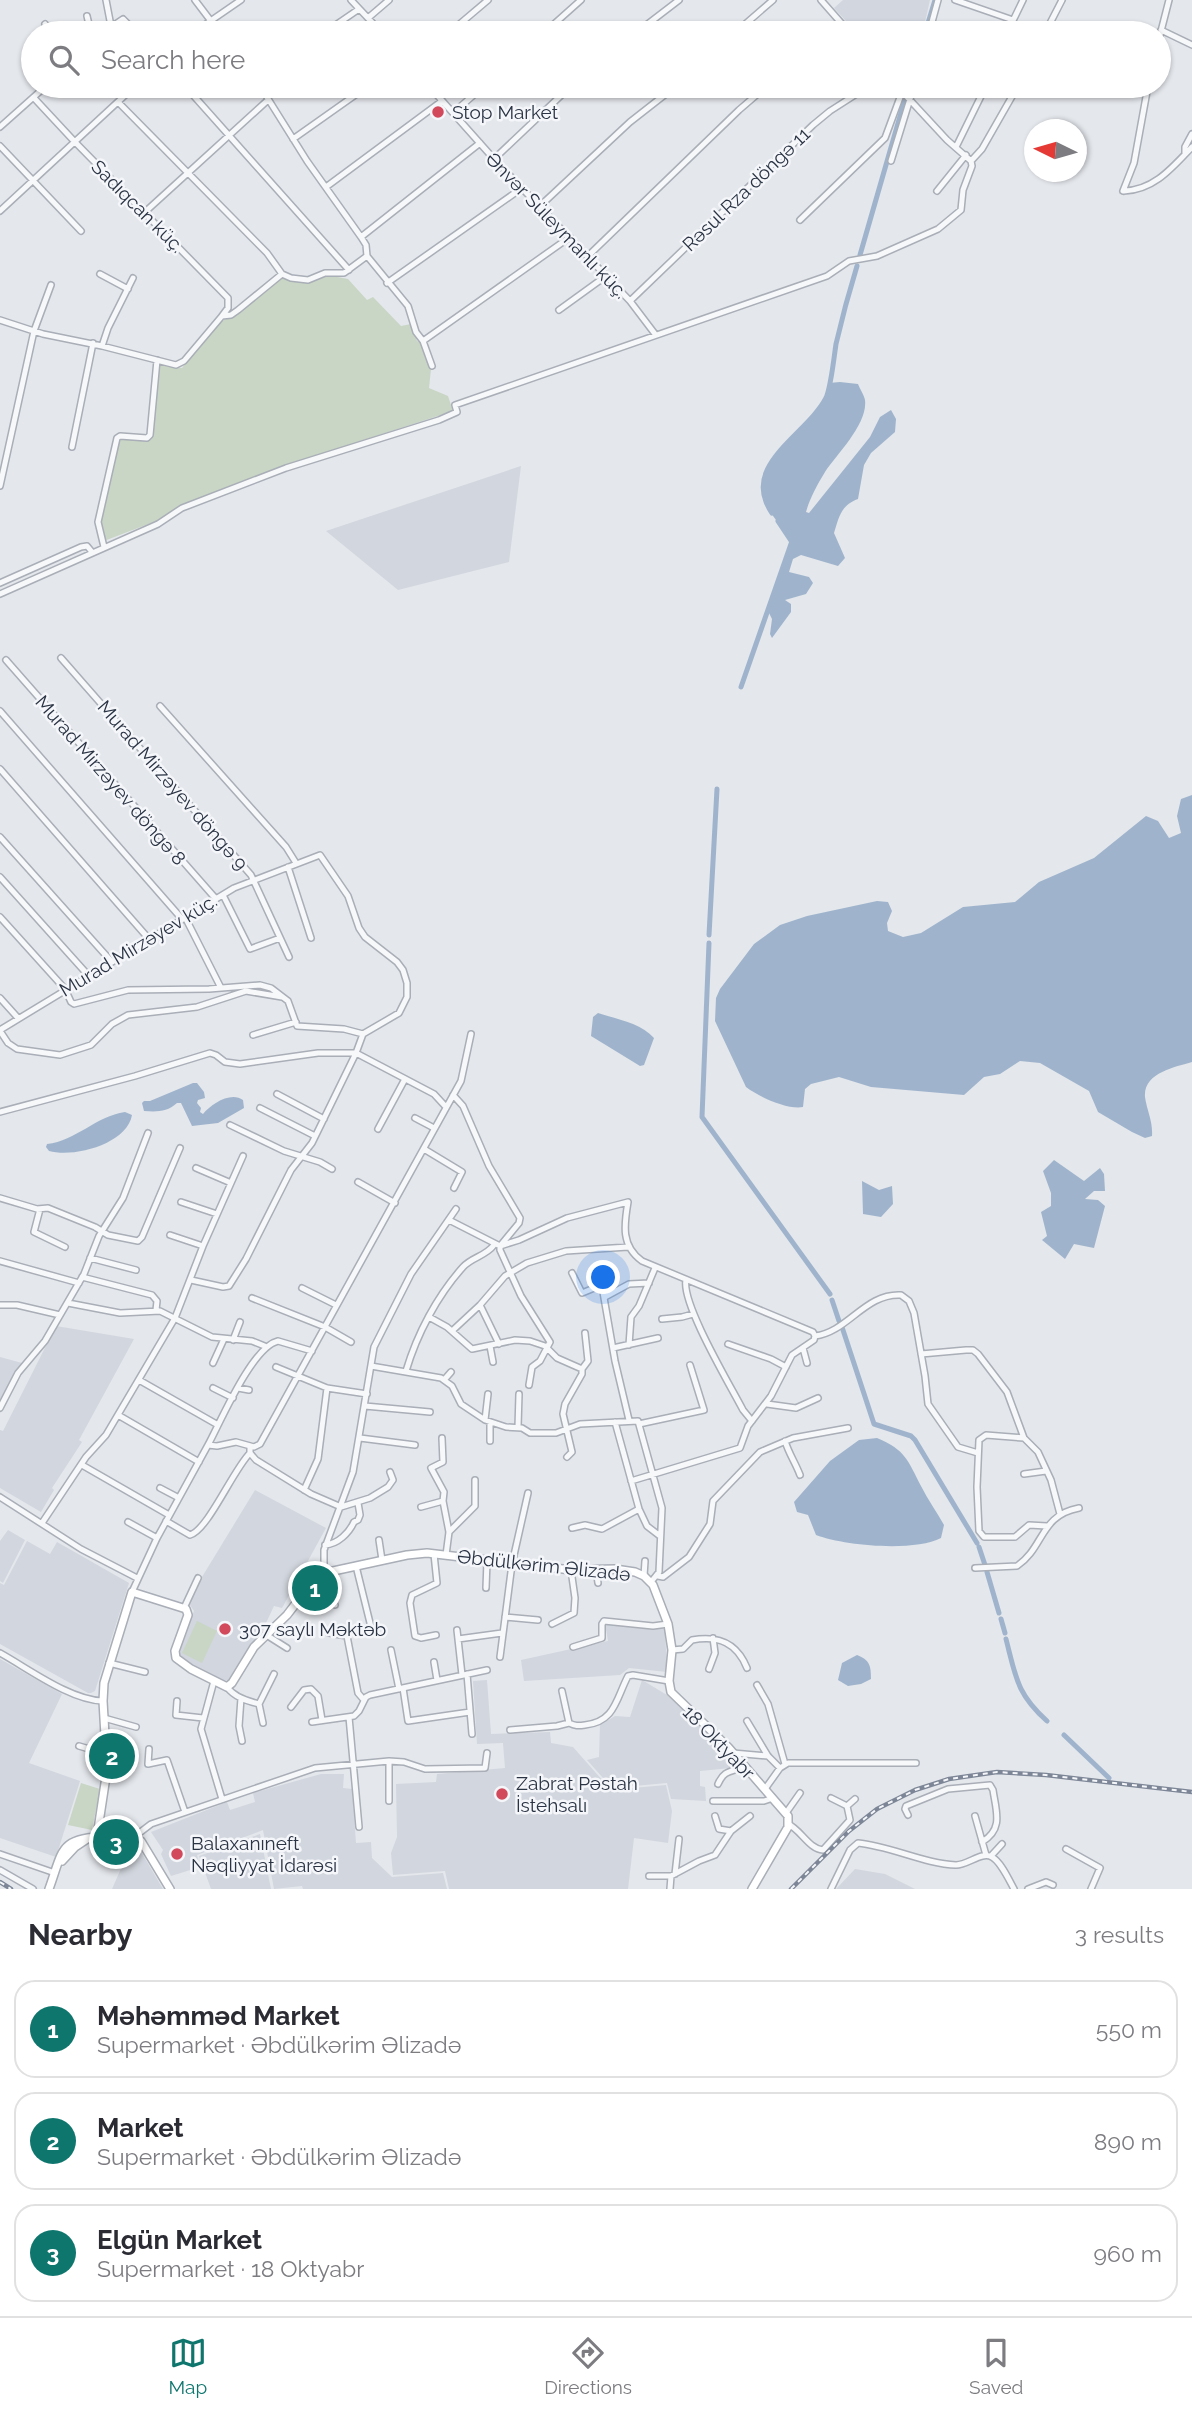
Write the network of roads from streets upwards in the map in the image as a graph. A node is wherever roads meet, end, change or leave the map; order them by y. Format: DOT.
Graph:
graph roads {
  1 [pos="106,0"];
  2 [pos="195,0"];
  3 [pos="241,0"];
  4 [pos="351,0"];
  5 [pos="389,0"];
  6 [pos="488,0"];
  7 [pos="581,0"];
  8 [pos="678,0"];
  9 [pos="773,0"];
  10 [pos="821,0"];
  11 [pos="939,0"];
  12 [pos="955,0"];
  13 [pos="1023,0"];
  14 [pos="1062,0"];
  15 [pos="1169,0"];
  16 [pos="359,9"];
  17 [pos="88,16"];
  18 [pos="368,18"];
  19 [pos="210,20"];
  20 [pos="1013,20"];
  21 [pos="89,21"];
  22 [pos="110,21"];
  23 [pos="342,21"];
  24 [pos="371,21"];
  25 [pos="463,21"];
  26 [pos="557,21"];
  27 [pos="651,21"];
  28 [pos="749,21"];
  29 [pos="840,21"];
  30 [pos="933,21"];
  31 [pos="1051,21"];
  32 [pos="1163,21"];
  33 [pos="1171,35"];
  34 [pos="1192,45"];
  35 [pos="33,98"];
  36 [pos="35,98"];
  37 [pos="122,98"];
  38 [pos="196,98"];
  39 [pos="351,98"];
  40 [pos="439,98"];
  41 [pos="470,98"];
  42 [pos="558,98"];
  43 [pos="661,98"];
  44 [pos="752,98"];
  45 [pos="851,98"];
  46 [pos="900,98"];
  47 [pos="980,98"];
  48 [pos="1011,98"];
  49 [pos="1146,98"];
  50 [pos="268,100"];
  51 [pos="910,100"];
  52 [pos="442,101"];
  53 [pos="118,102"];
  54 [pos="453,113"];
  55 [pos="0,127"];
  56 [pos="1192,134"];
  57 [pos="231,135"];
  58 [pos="293,139"];
  59 [pos="74,141"];
  60 [pos="480,143"];
  61 [pos="0,146"];
  62 [pos="956,147"];
  63 [pos="1192,147"];
  64 [pos="1185,155"];
  65 [pos="969,158"];
  66 [pos="494,159"];
  67 [pos="891,161"];
  68 [pos="187,174"];
  69 [pos="31,180"];
  70 [pos="326,187"];
  71 [pos="522,188"];
  72 [pos="937,191"];
  73 [pos="540,206"];
  74 [pos="0,211"];
  75 [pos="145,212"];
  76 [pos="800,220"];
  77 [pos="81,231"];
  78 [pos="361,237"];
  79 [pos="570,237"];
  80 [pos="366,256"];
  81 [pos="588,256"];
  82 [pos="349,270"];
  83 [pos="100,274"];
  84 [pos="282,274"];
  85 [pos="606,276"];
  86 [pos="133,278"];
  87 [pos="387,283"];
  88 [pos="51,285"];
  89 [pos="128,289"];
  90 [pos="630,301"];
  91 [pos="559,310"];
  92 [pos="222,316"];
  93 [pos="0,320"];
  94 [pos="34,331"];
  95 [pos="655,334"];
  96 [pos="423,341"];
  97 [pos="93,344"];
  98 [pos="102,346"];
  99 [pos="157,360"];
  100 [pos="432,366"];
  101 [pos="72,447"];
  102 [pos="0,486"];
  103 [pos="104,547"];
  104 [pos="92,552"];
  105 [pos="8,580"];
  106 [pos="0,583"];
  107 [pos="13,589"];
  108 [pos="0,594"];
  109 [pos="61,658"];
  110 [pos="6,660"];
  111 [pos="160,706"];
  112 [pos="0,711"];
  113 [pos="0,769"];
  114 [pos="0,837"];
  115 [pos="296,863"];
  116 [pos="288,867"];
  117 [pos="0,877"];
  118 [pos="254,880"];
  119 [pos="223,895"];
  120 [pos="216,899"];
  121 [pos="0,917"];
  122 [pos="183,918"];
  123 [pos="281,938"];
  124 [pos="311,938"];
  125 [pos="149,939"];
  126 [pos="289,957"];
  127 [pos="111,961"];
  128 [pos="88,975"];
  129 [pos="221,988"];
  130 [pos="65,989"];
  131 [pos="283,997"];
  132 [pos="0,998"];
  133 [pos="18,1018"];
  134 [pos="296,1022"];
  135 [pos="0,1030"];
  136 [pos="363,1034"];
  137 [pos="471,1034"];
  138 [pos="253,1035"];
  139 [pos="356,1053"];
  140 [pos="405,1079"];
  141 [pos="277,1094"];
  142 [pos="453,1095"];
  143 [pos="446,1107"];
  144 [pos="260,1108"];
  145 [pos="0,1112"];
  146 [pos="415,1118"];
  147 [pos="324,1119"];
  148 [pos="230,1125"];
  149 [pos="435,1128"];
  150 [pos="378,1129"];
  151 [pos="148,1133"];
  152 [pos="315,1136"];
  153 [pos="180,1148"];
  154 [pos="424,1149"];
  155 [pos="243,1156"];
  156 [pos="301,1157"];
  157 [pos="196,1168"];
  158 [pos="332,1169"];
  159 [pos="358,1182"];
  160 [pos="231,1183"];
  161 [pos="454,1188"];
  162 [pos="0,1198"];
  163 [pos="181,1202"];
  164 [pos="395,1203"];
  165 [pos="40,1209"];
  166 [pos="456,1209"];
  167 [pos="217,1214"];
  168 [pos="449,1220"];
  169 [pos="102,1231"];
  170 [pos="170,1235"];
  171 [pos="497,1245"];
  172 [pos="203,1246"];
  173 [pos="65,1247"];
  174 [pos="628,1247"];
  175 [pos="90,1258"];
  176 [pos="0,1261"];
  177 [pos="655,1268"];
  178 [pos="136,1270"];
  179 [pos="510,1272"];
  180 [pos="572,1273"];
  181 [pos="80,1280"];
  182 [pos="191,1280"];
  183 [pos="686,1280"];
  184 [pos="649,1283"];
  185 [pos="302,1288"];
  186 [pos="605,1297"];
  187 [pos="252,1298"];
  188 [pos="68,1303"];
  189 [pos="480,1305"];
  190 [pos="0,1306"];
  191 [pos="336,1306"];
  192 [pos="156,1310"];
  193 [pos="694,1314"];
  194 [pos="60,1315"];
  195 [pos="429,1317"];
  196 [pos="175,1318"];
  197 [pos="662,1319"];
  198 [pos="240,1322"];
  199 [pos="325,1327"];
  200 [pos="452,1331"];
  201 [pos="585,1333"];
  202 [pos="815,1336"];
  203 [pos="658,1338"];
  204 [pos="224,1339"];
  205 [pos="233,1340"];
  206 [pos="351,1342"];
  207 [pos="499,1344"];
  208 [pos="728,1344"];
  209 [pos="629,1345"];
  210 [pos="490,1346"];
  211 [pos="267,1347"];
  212 [pos="613,1348"];
  213 [pos="803,1348"];
  214 [pos="548,1349"];
  215 [pos="312,1351"];
  216 [pos="921,1354"];
  217 [pos="494,1362"];
  218 [pos="213,1363"];
  219 [pos="807,1363"];
  220 [pos="690,1365"];
  221 [pos="371,1366"];
  222 [pos="276,1367"];
  223 [pos="786,1367"];
  224 [pos="582,1369"];
  225 [pos="406,1371"];
  226 [pos="451,1372"];
  227 [pos="299,1376"];
  228 [pos="629,1378"];
  229 [pos="139,1380"];
  230 [pos="444,1380"];
  231 [pos="619,1380"];
  232 [pos="529,1385"];
  233 [pos="214,1388"];
  234 [pos="238,1388"];
  235 [pos="327,1388"];
  236 [pos="249,1390"];
  237 [pos="367,1394"];
  238 [pos="488,1394"];
  239 [pos="519,1394"];
  240 [pos="233,1398"];
  241 [pos="818,1398"];
  242 [pos="766,1404"];
  243 [pos="365,1406"];
  244 [pos="0,1408"];
  245 [pos="430,1412"];
  246 [pos="118,1415"];
  247 [pos="629,1420"];
  248 [pos="488,1421"];
  249 [pos="752,1421"];
  250 [pos="615,1422"];
  251 [pos="639,1424"];
  252 [pos="218,1425"];
  253 [pos="518,1427"];
  254 [pos="567,1428"];
  255 [pos="848,1428"];
  256 [pos="360,1438"];
  257 [pos="442,1438"];
  258 [pos="1024,1438"];
  259 [pos="490,1441"];
  260 [pos="785,1441"];
  261 [pos="208,1445"];
  262 [pos="415,1445"];
  263 [pos="250,1450"];
  264 [pos="978,1453"];
  265 [pos="567,1457"];
  266 [pos="199,1462"];
  267 [pos="82,1465"];
  268 [pos="1046,1471"];
  269 [pos="390,1472"];
  270 [pos="654,1474"];
  271 [pos="800,1475"];
  272 [pos="1024,1475"];
  273 [pos="475,1480"];
  274 [pos="631,1481"];
  275 [pos="160,1488"];
  276 [pos="304,1490"];
  277 [pos="528,1493"];
  278 [pos="0,1497"];
  279 [pos="178,1498"];
  280 [pos="443,1501"];
  281 [pos="358,1503"];
  282 [pos="341,1507"];
  283 [pos="421,1507"];
  284 [pos="1079,1508"];
  285 [pos="639,1509"];
  286 [pos="1060,1514"];
  287 [pos="168,1518"];
  288 [pos="128,1522"];
  289 [pos="42,1524"];
  290 [pos="1047,1526"];
  291 [pos="572,1528"];
  292 [pos="449,1532"];
  293 [pos="660,1536"];
  294 [pos="157,1538"];
  295 [pos="379,1540"];
  296 [pos="325,1545"];
  297 [pos="434,1554"];
  298 [pos="446,1555"];
  299 [pos="382,1560"];
  300 [pos="488,1561"];
  301 [pos="645,1561"];
  302 [pos="512,1564"];
  303 [pos="356,1566"];
  304 [pos="975,1568"];
  305 [pos="596,1569"];
  306 [pos="571,1570"];
  307 [pos="324,1573"];
  308 [pos="644,1576"];
  309 [pos="658,1576"];
  310 [pos="137,1578"];
  311 [pos="198,1578"];
  312 [pos="651,1582"];
  313 [pos="598,1583"];
  314 [pos="486,1588"];
  315 [pos="132,1592"];
  316 [pos="335,1605"];
  317 [pos="184,1608"];
  318 [pos="505,1617"];
  319 [pos="538,1620"];
  320 [pos="552,1624"];
  321 [pos="668,1624"];
  322 [pos="457,1630"];
  323 [pos="372,1631"];
  324 [pos="329,1633"];
  325 [pos="502,1633"];
  326 [pos="436,1634"];
  327 [pos="268,1636"];
  328 [pos="458,1639"];
  329 [pos="713,1639"];
  330 [pos="573,1647"];
  331 [pos="287,1648"];
  332 [pos="391,1650"];
  333 [pos="672,1650"];
  334 [pos="0,1653"];
  335 [pos="500,1657"];
  336 [pos="434,1662"];
  337 [pos="109,1663"];
  338 [pos="747,1668"];
  339 [pos="709,1669"];
  340 [pos="487,1670"];
  341 [pos="145,1672"];
  342 [pos="274,1674"];
  343 [pos="464,1675"];
  344 [pos="214,1681"];
  345 [pos="437,1681"];
  346 [pos="668,1681"];
  347 [pos="757,1685"];
  348 [pos="227,1687"];
  349 [pos="401,1688"];
  350 [pos="562,1692"];
  351 [pos="241,1698"];
  352 [pos="363,1700"];
  353 [pos="103,1701"];
  354 [pos="177,1701"];
  355 [pos="259,1704"];
  356 [pos="291,1707"];
  357 [pos="470,1712"];
  358 [pos="349,1717"];
  359 [pos="104,1718"];
  360 [pos="202,1718"];
  361 [pos="322,1720"];
  362 [pos="747,1721"];
  363 [pos="312,1722"];
  364 [pos="263,1723"];
  365 [pos="569,1723"];
  366 [pos="136,1727"];
  367 [pos="510,1730"];
  368 [pos="472,1734"];
  369 [pos="243,1741"];
  370 [pos="79,1746"];
  371 [pos="149,1749"];
  372 [pos="487,1753"];
  373 [pos="733,1753"];
  374 [pos="106,1754"];
  375 [pos="768,1756"];
  376 [pos="389,1761"];
  377 [pos="916,1763"];
  378 [pos="355,1764"];
  379 [pos="782,1766"];
  380 [pos="743,1767"];
  381 [pos="719,1784"];
  382 [pos="765,1789"];
  383 [pos="800,1793"];
  384 [pos="773,1798"];
  385 [pos="831,1798"];
  386 [pos="222,1799"];
  387 [pos="855,1799"];
  388 [pos="389,1801"];
  389 [pos="713,1801"];
  390 [pos="847,1807"];
  391 [pos="185,1812"];
  392 [pos="786,1813"];
  393 [pos="908,1815"];
  394 [pos="715,1816"];
  395 [pos="750,1816"];
  396 [pos="975,1816"];
  397 [pos="788,1824"];
  398 [pos="359,1826"];
  399 [pos="731,1831"];
  400 [pos="94,1837"];
  401 [pos="134,1837"];
  402 [pos="679,1839"];
  403 [pos="982,1842"];
  404 [pos="1002,1844"];
  405 [pos="1066,1849"];
  406 [pos="0,1854"];
  407 [pos="989,1855"];
  408 [pos="0,1870"];
  409 [pos="55,1873"];
  410 [pos="673,1875"];
  411 [pos="649,1876"];
  412 [pos="1053,1885"];
  413 [pos="33,1889"];
  414 [pos="48,1889"];
  415 [pos="170,1889"];
  416 [pos="670,1889"];
  417 [pos="752,1889"];
  418 [pos="831,1889"];
  419 [pos="1014,1889"];
  420 [pos="1028,1889"];
  421 [pos="1091,1889"];
  1 -- 22 [label="street"];
  2 -- 19 [label="street"];
  3 -- 19 [label="street"];
  4 -- 16 [label="street"];
  5 -- 18 [label="street"];
  6 -- 25 [label="street"];
  7 -- 26 [label="street"];
  8 -- 27 [label="street"];
  9 -- 28 [label="street"];
  10 -- 29 [label="street"];
  11 -- 30 [label="street"];
  12 -- 20 [label="street"];
  13 -- 20 [label="street"];
  14 -- 31 [label="street"];
  15 -- 32 [label="street"];
  16 -- 18 [label="street"];
  16 -- 23 [label="street"];
  17 -- 21 [label="street"];
  18 -- 24 [label="street"];
  33 -- 34 [label="street"];
  35 -- 55 [label="street"];
  36 -- 59 [label="street, Sadıqcan küç."];
  37 -- 53 [label="street"];
  38 -- 57 [label="street"];
  39 -- 58 [label="street"];
  40 -- 52 [label="street, Ənvər Süleymanlı küç."];
  41 -- 54 [label="street"];
  42 -- 66 [label="street"];
  43 -- 73 [label="street"];
  44 -- 81 [label="street"];
  45 -- 90 [label="street, Rəsul Rza döngə 11"];
  46 -- 76 [label="street"];
  47 -- 62 [label="street"];
  48 -- 65 [label="street"];
  49 -- 64 [label="street"];
  50 -- 57 [label="street"];
  50 -- 58 [label="street"];
  51 -- 62 [label="street"];
  51 -- 67 [label="street"];
  52 -- 54 [label="street, Ənvər Süleymanlı küç."];
  52 -- 70 [label="street"];
  53 -- 59 [label="street"];
  53 -- 68 [label="street"];
  54 -- 60 [label="street, Ənvər Süleymanlı küç."];
  56 -- 64 [label="street"];
  57 -- 68 [label="street"];
  57 -- 82 [label="street"];
  58 -- 70 [label="street"];
  59 -- 69 [label="street"];
  59 -- 75 [label="street, Sadıqcan küç."];
  60 -- 66 [label="street, Ənvər Süleymanlı küç."];
  60 -- 78 [label="street"];
  61 -- 69 [label="street"];
  62 -- 65 [label="street"];
  63 -- 64 [label="street"];
  65 -- 72 [label="street"];
  65 -- 95 [label="street"];
  66 -- 71 [label="street, Ənvər Süleymanlı küç."];
  68 -- 75 [label="street"];
  68 -- 84 [label="street"];
  69 -- 74 [label="street"];
  69 -- 77 [label="street"];
  70 -- 78 [label="street"];
  71 -- 73 [label="street, Ənvər Süleymanlı küç."];
  71 -- 87 [label="street"];
  73 -- 79 [label="street, Ənvər Süleymanlı küç."];
  75 -- 92 [label="street, Sadıqcan küç."];
  78 -- 80 [label="street"];
  79 -- 81 [label="street, Ənvər Süleymanlı küç."];
  79 -- 96 [label="street"];
  80 -- 82 [label="street"];
  80 -- 87 [label="street"];
  81 -- 85 [label="street, Ənvər Süleymanlı küç."];
  82 -- 84 [label="street"];
  83 -- 89 [label="street"];
  84 -- 92 [label="street"];
  85 -- 90 [label="street, Ənvər Süleymanlı küç."];
  85 -- 91 [label="street"];
  86 -- 89 [label="street"];
  87 -- 96 [label="street"];
  88 -- 94 [label="street"];
  89 -- 98 [label="street"];
  90 -- 95 [label="street, Ənvər Süleymanlı küç."];
  92 -- 99 [label="street"];
  93 -- 94 [label="street"];
  94 -- 97 [label="street"];
  94 -- 102 [label="street"];
  95 -- 103 [label="street"];
  96 -- 100 [label="street"];
  97 -- 98 [label="street"];
  97 -- 101 [label="street"];
  98 -- 99 [label="street"];
  99 -- 103 [label="street"];
  103 -- 104 [label="street"];
  104 -- 105 [label="street"];
  104 -- 107 [label="street"];
  105 -- 106 [label="street"];
  105 -- 107 [label="street"];
  107 -- 108 [label="street"];
  109 -- 118 [label="street, Murad Mirzəyev döngə 9"];
  110 -- 120 [label="street, Murad Mirzəyev döngə 8"];
  111 -- 115 [label="street"];
  112 -- 122 [label="street"];
  113 -- 125 [label="street"];
  114 -- 127 [label="street"];
  115 -- 116 [label="street, Murad Mirzəyev küç."];
  115 -- 136 [label="street, Murad Mirzəyev küç."];
  116 -- 118 [label="street, Murad Mirzəyev küç."];
  116 -- 124 [label="street"];
  117 -- 128 [label="street"];
  118 -- 119 [label="street, Murad Mirzəyev küç."];
  118 -- 123 [label="street, Murad Mirzəyev döngə 9"];
  119 -- 120 [label="street, Murad Mirzəyev küç."];
  119 -- 123 [label="street"];
  120 -- 122 [label="street, Murad Mirzəyev küç."];
  121 -- 130 [label="street"];
  122 -- 125 [label="street, Murad Mirzəyev küç."];
  122 -- 129 [label="street"];
  123 -- 126 [label="street, Murad Mirzəyev döngə 9"];
  125 -- 127 [label="street, Murad Mirzəyev küç."];
  127 -- 128 [label="street, Murad Mirzəyev küç."];
  128 -- 130 [label="street, Murad Mirzəyev küç."];
  129 -- 130 [label="street"];
  129 -- 131 [label="street"];
  130 -- 133 [label="street, Murad Mirzəyev küç."];
  131 -- 134 [label="street"];
  131 -- 135 [label="street"];
  132 -- 133 [label="street"];
  133 -- 135 [label="street, Murad Mirzəyev küç."];
  134 -- 136 [label="street"];
  134 -- 138 [label="street"];
  136 -- 139 [label="street"];
  137 -- 142 [label="street"];
  139 -- 140 [label="street"];
  139 -- 145 [label="street"];
  139 -- 147 [label="street"];
  140 -- 143 [label="street"];
  140 -- 150 [label="street"];
  141 -- 147 [label="street"];
  142 -- 143 [label="street"];
  142 -- 171 [label="street"];
  143 -- 149 [label="street"];
  144 -- 152 [label="street"];
  146 -- 149 [label="street"];
  147 -- 152 [label="street"];
  148 -- 156 [label="street"];
  149 -- 154 [label="street"];
  151 -- 169 [label="street"];
  152 -- 156 [label="street"];
  153 -- 169 [label="street"];
  154 -- 161 [label="street"];
  154 -- 164 [label="street"];
  155 -- 160 [label="street"];
  156 -- 158 [label="street"];
  156 -- 182 [label="street"];
  157 -- 160 [label="street"];
  159 -- 164 [label="street"];
  160 -- 167 [label="street"];
  162 -- 165 [label="street"];
  163 -- 167 [label="street"];
  164 -- 191 [label="street"];
  165 -- 169 [label="street"];
  165 -- 173 [label="street"];
  166 -- 168 [label="street"];
  167 -- 172 [label="street"];
  168 -- 171 [label="street"];
  168 -- 221 [label="street"];
  169 -- 175 [label="street"];
  170 -- 172 [label="street"];
  171 -- 174 [label="street"];
  171 -- 179 [label="street"];
  171 -- 195 [label="street"];
  172 -- 182 [label="street"];
  174 -- 177 [label="street"];
  174 -- 179 [label="street"];
  175 -- 178 [label="street"];
  175 -- 181 [label="street"];
  176 -- 181 [label="street"];
  177 -- 183 [label="street"];
  177 -- 184 [label="street"];
  179 -- 189 [label="street"];
  179 -- 214 [label="street"];
  180 -- 186 [label="street"];
  181 -- 188 [label="street"];
  181 -- 192 [label="street"];
  182 -- 196 [label="street"];
  183 -- 193 [label="street"];
  183 -- 202 [label="street"];
  184 -- 186 [label="street"];
  184 -- 209 [label="street"];
  185 -- 191 [label="street"];
  186 -- 212 [label="street"];
  187 -- 199 [label="street"];
  188 -- 192 [label="street"];
  188 -- 194 [label="street"];
  189 -- 200 [label="street"];
  189 -- 207 [label="street"];
  190 -- 194 [label="street"];
  191 -- 199 [label="street"];
  192 -- 196 [label="street"];
  193 -- 197 [label="street"];
  193 -- 249 [label="street"];
  194 -- 244 [label="street"];
  195 -- 200 [label="street"];
  195 -- 225 [label="street"];
  196 -- 204 [label="street"];
  196 -- 229 [label="street"];
  198 -- 205 [label="street"];
  199 -- 206 [label="street"];
  199 -- 215 [label="street"];
  200 -- 210 [label="street"];
  201 -- 224 [label="street"];
  202 -- 213 [label="street"];
  202 -- 216 [label="street"];
  203 -- 209 [label="street"];
  204 -- 205 [label="street"];
  204 -- 218 [label="street"];
  205 -- 211 [label="street"];
  207 -- 210 [label="street"];
  207 -- 214 [label="street"];
  208 -- 223 [label="street"];
  209 -- 212 [label="street"];
  210 -- 217 [label="street"];
  211 -- 215 [label="street"];
  211 -- 234 [label="street"];
  212 -- 231 [label="street"];
  213 -- 219 [label="street"];
  213 -- 223 [label="street"];
  214 -- 224 [label="street"];
  214 -- 232 [label="street"];
  215 -- 227 [label="street"];
  216 -- 258 [label="street"];
  216 -- 264 [label="street"];
  220 -- 251 [label="street"];
  221 -- 225 [label="street"];
  221 -- 237 [label="street"];
  222 -- 227 [label="street"];
  223 -- 242 [label="street"];
  224 -- 254 [label="street"];
  225 -- 230 [label="street"];
  226 -- 230 [label="street"];
  227 -- 235 [label="street"];
  227 -- 263 [label="street"];
  228 -- 231 [label="street"];
  229 -- 246 [label="street"];
  229 -- 252 [label="street"];
  230 -- 248 [label="street"];
  231 -- 247 [label="street"];
  233 -- 240 [label="street"];
  234 -- 236 [label="street"];
  234 -- 240 [label="street"];
  235 -- 237 [label="street"];
  235 -- 276 [label="street"];
  237 -- 243 [label="street"];
  238 -- 248 [label="street"];
  239 -- 253 [label="street"];
  240 -- 252 [label="street"];
  241 -- 242 [label="street"];
  242 -- 249 [label="street"];
  243 -- 245 [label="street"];
  243 -- 256 [label="street"];
  246 -- 266 [label="street"];
  246 -- 267 [label="street"];
  247 -- 250 [label="street"];
  247 -- 251 [label="street"];
  248 -- 253 [label="street"];
  248 -- 259 [label="street"];
  249 -- 270 [label="street"];
  250 -- 254 [label="street"];
  250 -- 274 [label="street"];
  251 -- 270 [label="street"];
  252 -- 261 [label="street"];
  253 -- 254 [label="street"];
  254 -- 265 [label="street"];
  255 -- 260 [label="street"];
  256 -- 262 [label="street"];
  256 -- 282 [label="street"];
  257 -- 280 [label="street"];
  258 -- 264 [label="street"];
  258 -- 268 [label="street"];
  260 -- 271 [label="street"];
  260 -- 309 [label="street"];
  261 -- 263 [label="street"];
  261 -- 266 [label="street"];
  263 -- 276 [label="street"];
  263 -- 287 [label="street"];
  264 -- 290 [label="street"];
  266 -- 279 [label="street"];
  267 -- 287 [label="street"];
  267 -- 289 [label="street"];
  268 -- 272 [label="street"];
  268 -- 286 [label="street"];
  269 -- 281 [label="street"];
  270 -- 274 [label="street"];
  270 -- 293 [label="street"];
  273 -- 292 [label="street"];
  274 -- 285 [label="street"];
  275 -- 279 [label="street"];
  276 -- 282 [label="street"];
  277 -- 302 [label="street"];
  278 -- 289 [label="street"];
  279 -- 287 [label="street"];
  280 -- 283 [label="street"];
  280 -- 292 [label="street"];
  281 -- 282 [label="street"];
  281 -- 296 [label="street"];
  282 -- 296 [label="street"];
  284 -- 286 [label="street"];
  285 -- 291 [label="street"];
  285 -- 293 [label="street"];
  286 -- 290 [label="street"];
  287 -- 294 [label="street"];
  288 -- 294 [label="street"];
  289 -- 310 [label="street"];
  290 -- 304 [label="street"];
  292 -- 298 [label="street"];
  293 -- 309 [label="street"];
  294 -- 310 [label="street"];
  295 -- 299 [label="street"];
  296 -- 307 [label="street"];
  297 -- 298 [label="street, Əbdülkərim Əlizadə"];
  297 -- 299 [label="street, Əbdülkərim Əlizadə"];
  297 -- 326 [label="street, Əbdülkərim Əlizadə"];
  298 -- 300 [label="street, Əbdülkərim Əlizadə"];
  299 -- 303 [label="street, Əbdülkərim Əlizadə"];
  300 -- 302 [label="street, Əbdülkərim Əlizadə"];
  300 -- 314 [label="street"];
  301 -- 308 [label="street"];
  302 -- 306 [label="street, Əbdülkərim Əlizadə"];
  302 -- 318 [label="street"];
  303 -- 307 [label="street, Əbdülkərim Əlizadə"];
  303 -- 323 [label="street"];
  305 -- 306 [label="street, Əbdülkərim Əlizadə"];
  305 -- 308 [label="street, Əbdülkərim Əlizadə"];
  305 -- 313 [label="street"];
  306 -- 320 [label="street"];
  307 -- 316 [label="street"];
  307 -- 327 [label="street"];
  308 -- 312 [label="street, Əbdülkərim Əlizadə"];
  309 -- 312 [label="street"];
  310 -- 315 [label="street"];
  311 -- 317 [label="street"];
  312 -- 321 [label="street"];
  315 -- 317 [label="street"];
  315 -- 337 [label="street"];
  317 -- 344 [label="street"];
  318 -- 319 [label="street"];
  318 -- 325 [label="street"];
  321 -- 330 [label="street"];
  321 -- 333 [label="street"];
  322 -- 328 [label="street"];
  324 -- 352 [label="street"];
  325 -- 328 [label="street"];
  325 -- 335 [label="street"];
  327 -- 331 [label="street"];
  327 -- 348 [label="street"];
  328 -- 343 [label="street"];
  329 -- 333 [label="street"];
  329 -- 338 [label="street"];
  329 -- 339 [label="street"];
  332 -- 349 [label="street"];
  333 -- 346 [label="street"];
  334 -- 353 [label="street"];
  336 -- 345 [label="street"];
  337 -- 341 [label="street"];
  337 -- 353 [label="street"];
  340 -- 343 [label="street"];
  342 -- 355 [label="street"];
  343 -- 345 [label="street"];
  343 -- 357 [label="street"];
  344 -- 348 [label="street"];
  344 -- 360 [label="street"];
  345 -- 349 [label="street"];
  346 -- 365 [label="street"];
  346 -- 373 [label="street, 18 Oktyabr"];
  347 -- 379 [label="street"];
  348 -- 351 [label="street"];
  349 -- 352 [label="street"];
  349 -- 357 [label="street"];
  350 -- 365 [label="street"];
  351 -- 355 [label="street"];
  351 -- 369 [label="street"];
  352 -- 358 [label="street"];
  353 -- 359 [label="street"];
  354 -- 360 [label="street"];
  355 -- 364 [label="street"];
  356 -- 361 [label="street"];
  357 -- 368 [label="street"];
  358 -- 361 [label="street"];
  358 -- 378 [label="street"];
  359 -- 366 [label="street"];
  359 -- 374 [label="street"];
  360 -- 386 [label="street"];
  361 -- 363 [label="street"];
  362 -- 375 [label="street"];
  365 -- 367 [label="street"];
  370 -- 374 [label="street"];
  371 -- 391 [label="street"];
  372 -- 376 [label="street"];
  373 -- 375 [label="street"];
  373 -- 380 [label="street, 18 Oktyabr"];
  374 -- 400 [label="street"];
  375 -- 379 [label="street"];
  376 -- 378 [label="street"];
  376 -- 388 [label="street"];
  377 -- 379 [label="street"];
  378 -- 386 [label="street"];
  378 -- 398 [label="street"];
  379 -- 382 [label="street"];
  380 -- 381 [label="street"];
  380 -- 382 [label="street, 18 Oktyabr"];
  382 -- 384 [label="street, 18 Oktyabr"];
  383 -- 392 [label="street"];
  384 -- 389 [label="street"];
  384 -- 392 [label="street, 18 Oktyabr"];
  385 -- 390 [label="street"];
  386 -- 391 [label="street"];
  387 -- 390 [label="street"];
  390 -- 397 [label="street"];
  391 -- 401 [label="street"];
  392 -- 397 [label="street"];
  393 -- 403 [label="street"];
  394 -- 399 [label="street"];
  395 -- 399 [label="street"];
  396 -- 403 [label="street"];
  397 -- 417 [label="street"];
  399 -- 410 [label="street"];
  400 -- 401 [label="street"];
  400 -- 409 [label="street"];
  401 -- 415 [label="street"];
  402 -- 410 [label="street"];
  403 -- 407 [label="street"];
  404 -- 407 [label="street"];
  405 -- 421 [label="street"];
  406 -- 409 [label="street"];
  407 -- 418 [label="street"];
  407 -- 419 [label="street"];
  408 -- 413 [label="street"];
  409 -- 414 [label="street"];
  410 -- 411 [label="street"];
  410 -- 416 [label="street"];
  412 -- 420 [label="street"];
}
